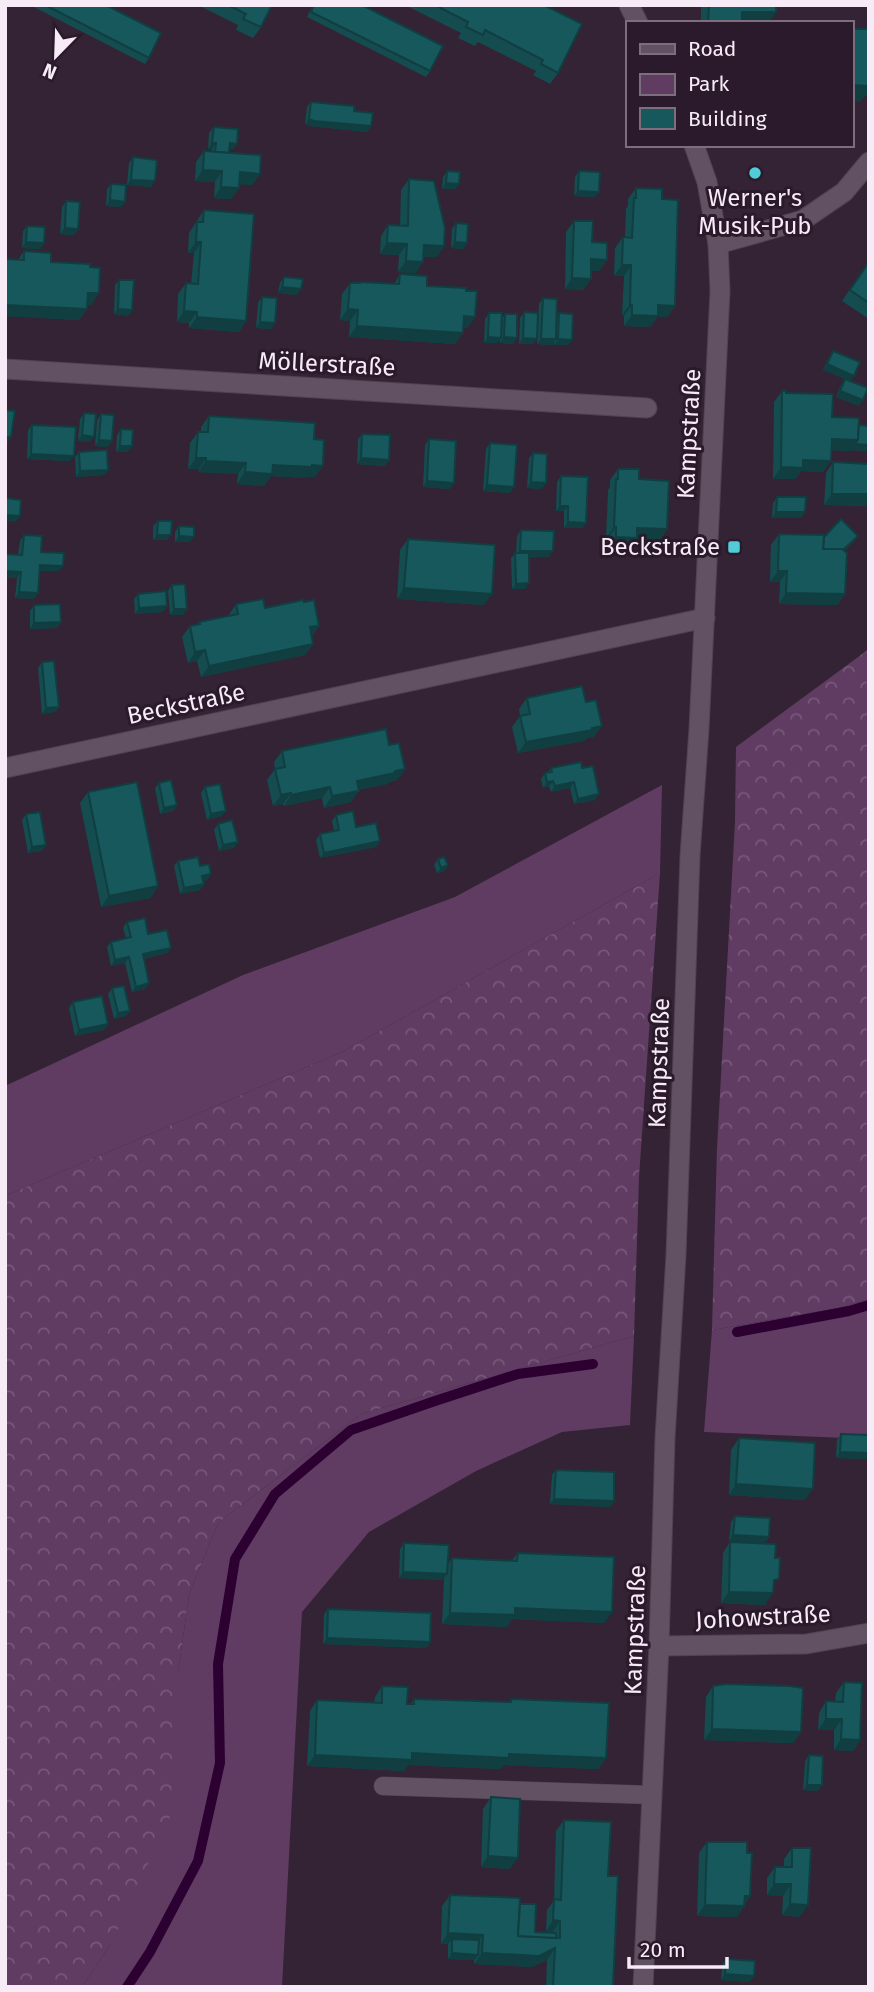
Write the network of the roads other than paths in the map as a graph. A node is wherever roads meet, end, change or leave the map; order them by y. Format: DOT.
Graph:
graph roads {
  1 [pos="629,5"];
  2 [pos="637,21"];
  3 [pos="695,147"];
  4 [pos="869,162"];
  5 [pos="718,244"];
  6 [pos="5,369"];
  7 [pos="647,408"];
  8 [pos="705,618"];
  9 [pos="5,768"];
  10 [pos="869,1633"];
  11 [pos="659,1646"];
  12 [pos="383,1786"];
  13 [pos="652,1795"];
  14 [pos="643,1987"];
  1 -- 2 [label="street"];
  3 -- 5 [label="street, Kampstraße"];
  4 -- 5 [label="street"];
  5 -- 8 [label="street, Kampstraße"];
  6 -- 7 [label="street, Möllerstraße"];
  8 -- 9 [label="street, Beckstraße"];
  8 -- 11 [label="street, Kampstraße"];
  10 -- 11 [label="street, Johowstraße"];
  11 -- 13 [label="street, Kampstraße"];
  12 -- 13 [label="lane"];
  13 -- 14 [label="street, Kampstraße"];
}
